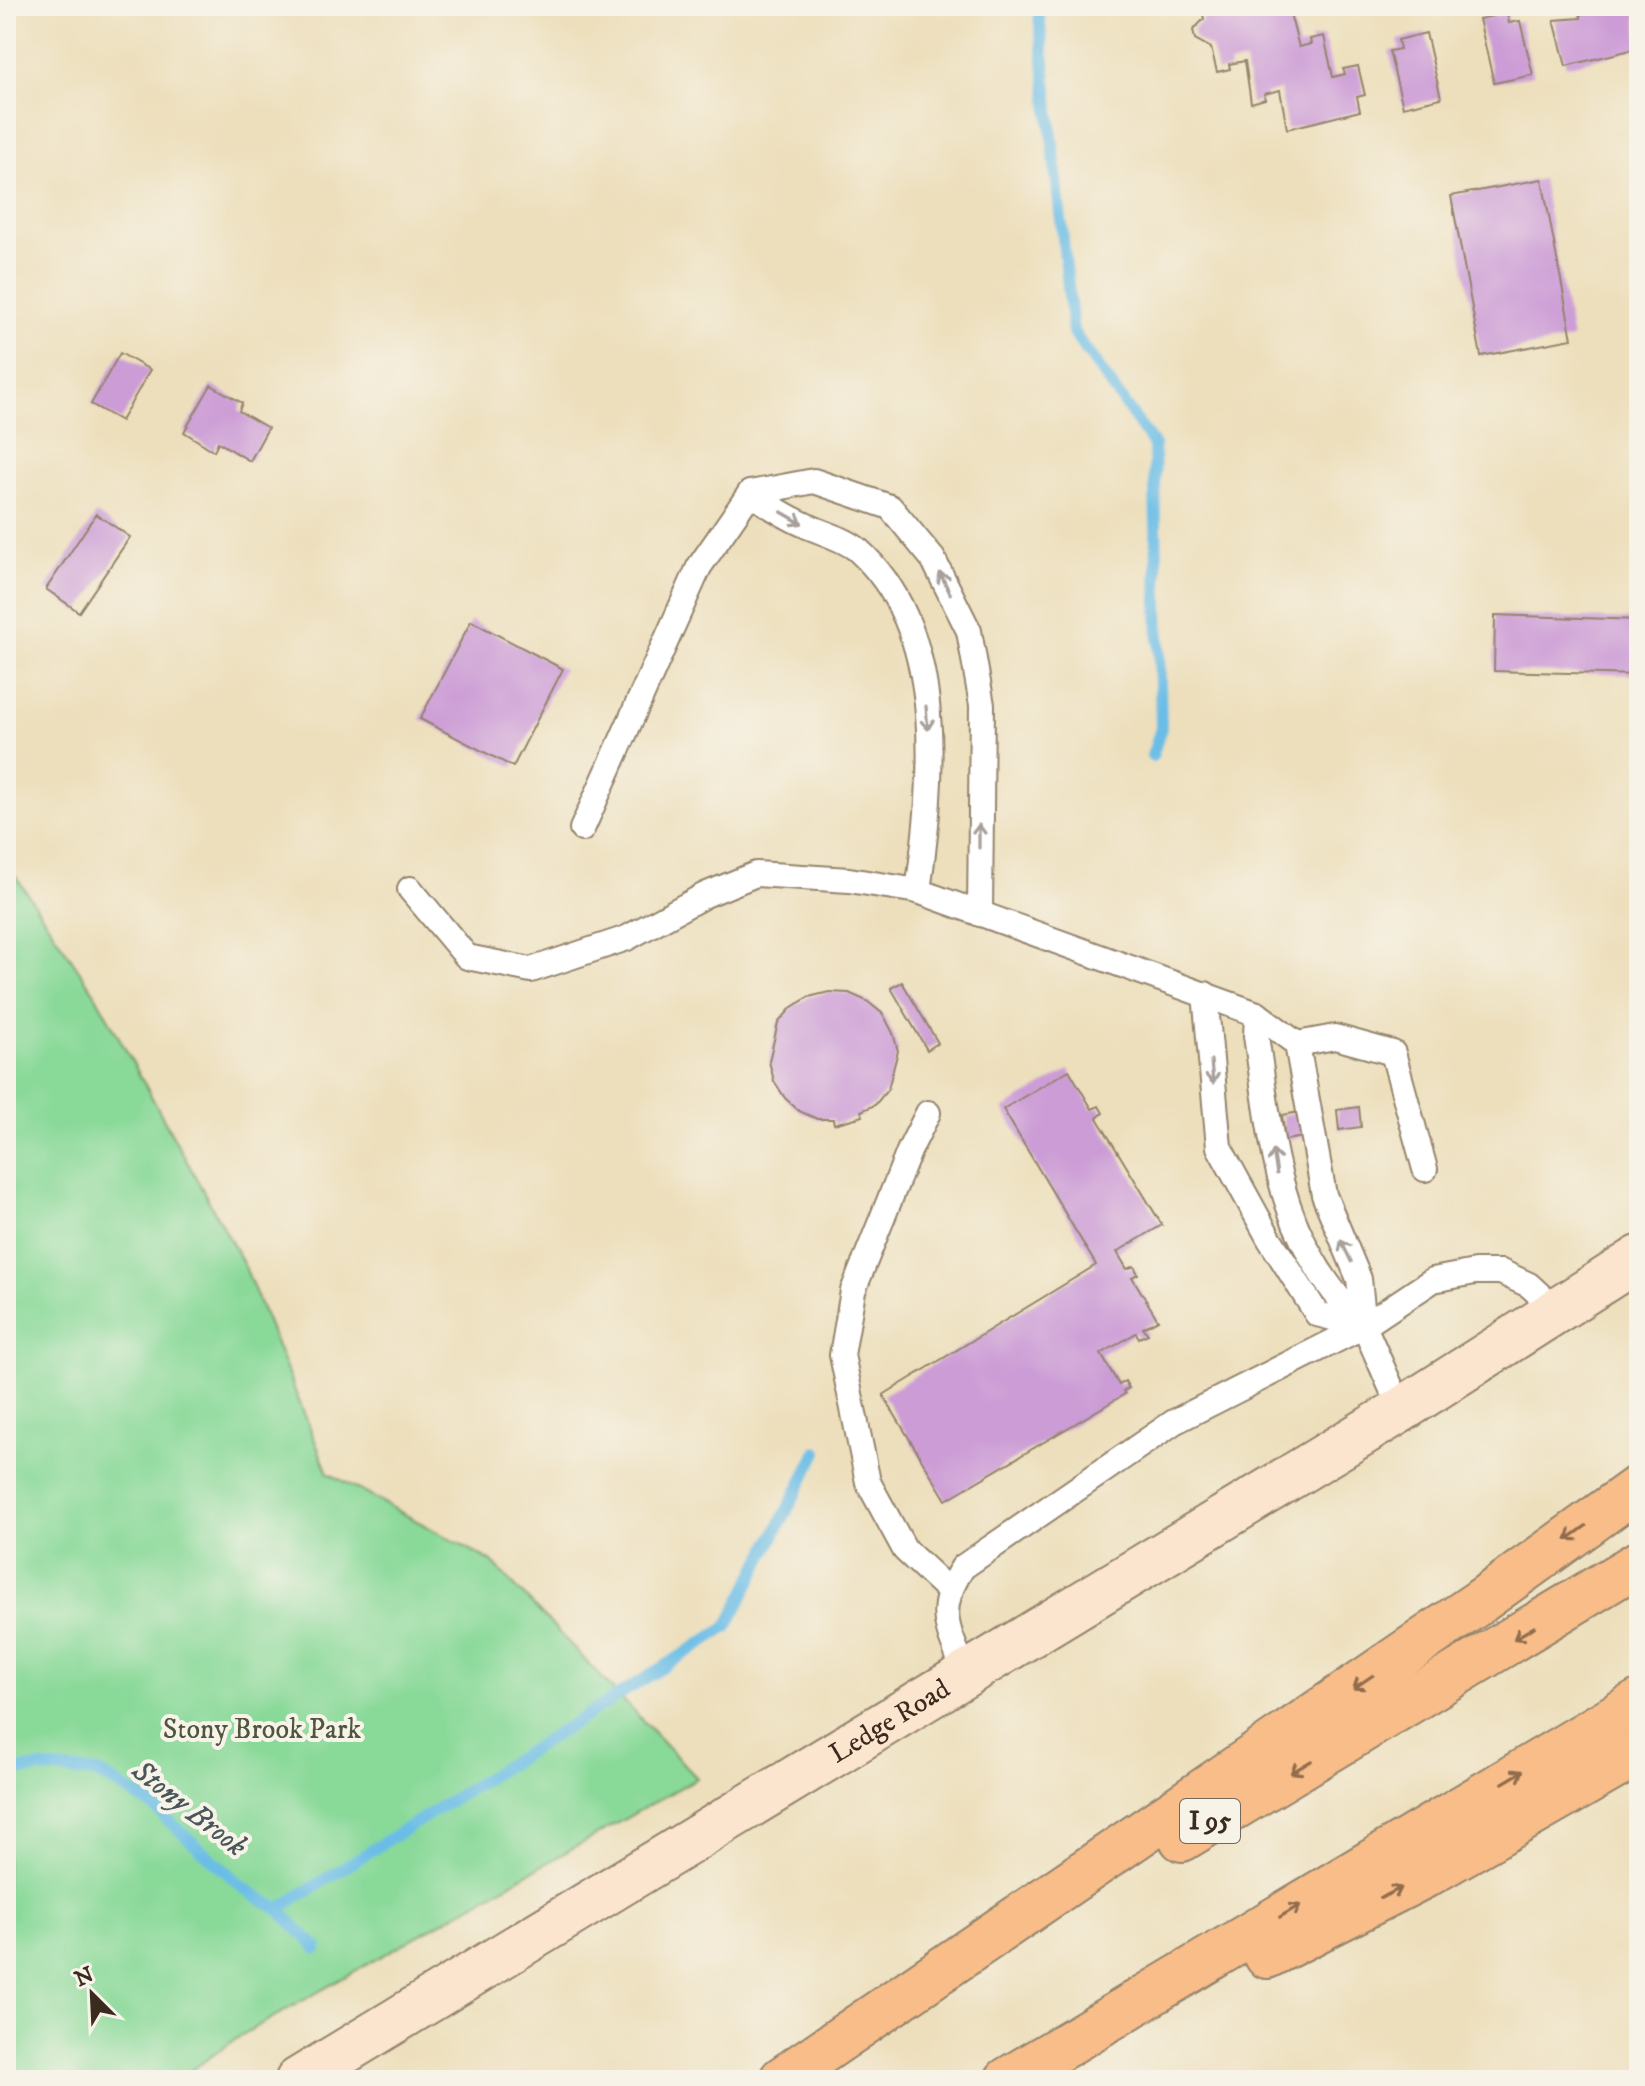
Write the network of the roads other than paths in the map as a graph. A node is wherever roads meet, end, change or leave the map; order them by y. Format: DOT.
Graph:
graph roads {
  1 [pos="750,493"];
  2 [pos="582,829"];
  3 [pos="410,889"];
  4 [pos="918,891"];
  5 [pos="980,914"];
  6 [pos="1205,994"];
  7 [pos="1257,1014"];
  8 [pos="1297,1044"];
  9 [pos="928,1113"];
  10 [pos="1425,1169"];
  11 [pos="1639,1258"];
  12 [pos="1639,1287"];
  13 [pos="1556,1310"];
  14 [pos="1364,1326"];
  15 [pos="1479,1358"];
  16 [pos="1401,1410"];
  17 [pos="1639,1487"];
  18 [pos="1639,1563"];
  19 [pos="948,1590"];
  20 [pos="965,1673"];
  21 [pos="1639,1702"];
  22 [pos="1639,1753"];
  23 [pos="298,2080"];
  24 [pos="782,2080"];
  25 [pos="1007,2080"];
  26 [pos="1022,2080"];
  1 -- 2 [label="lane"];
  1 -- 4 [label="lane, one-way"];
  5 -- 1 [label="lane, one-way"];
  3 -- 4 [label="lane"];
  4 -- 5 [label="lane"];
  5 -- 6 [label="lane"];
  6 -- 7 [label="lane"];
  6 -- 14 [label="lane, one-way"];
  7 -- 8 [label="lane"];
  14 -- 7 [label="lane, one-way"];
  8 -- 10 [label="lane"];
  14 -- 8 [label="lane, one-way"];
  9 -- 19 [label="lane"];
  11 -- 13 [label="main road, Ledge Road"];
  12 -- 15 [label="main road, Ledge Road"];
  13 -- 14 [label="lane"];
  13 -- 15 [label="main road, Ledge Road"];
  14 -- 16 [label="lane"];
  14 -- 19 [label="lane"];
  15 -- 16 [label="main road, Ledge Road"];
  16 -- 20 [label="main road, Ledge Road"];
  17 -- 24 [label="highway, one-way"];
  18 -- 24 [label="highway, I 95, one-way"];
  19 -- 20 [label="lane"];
  20 -- 23 [label="main road, Ledge Road"];
  25 -- 21 [label="highway, one-way"];
  26 -- 22 [label="highway, one-way"];
}
